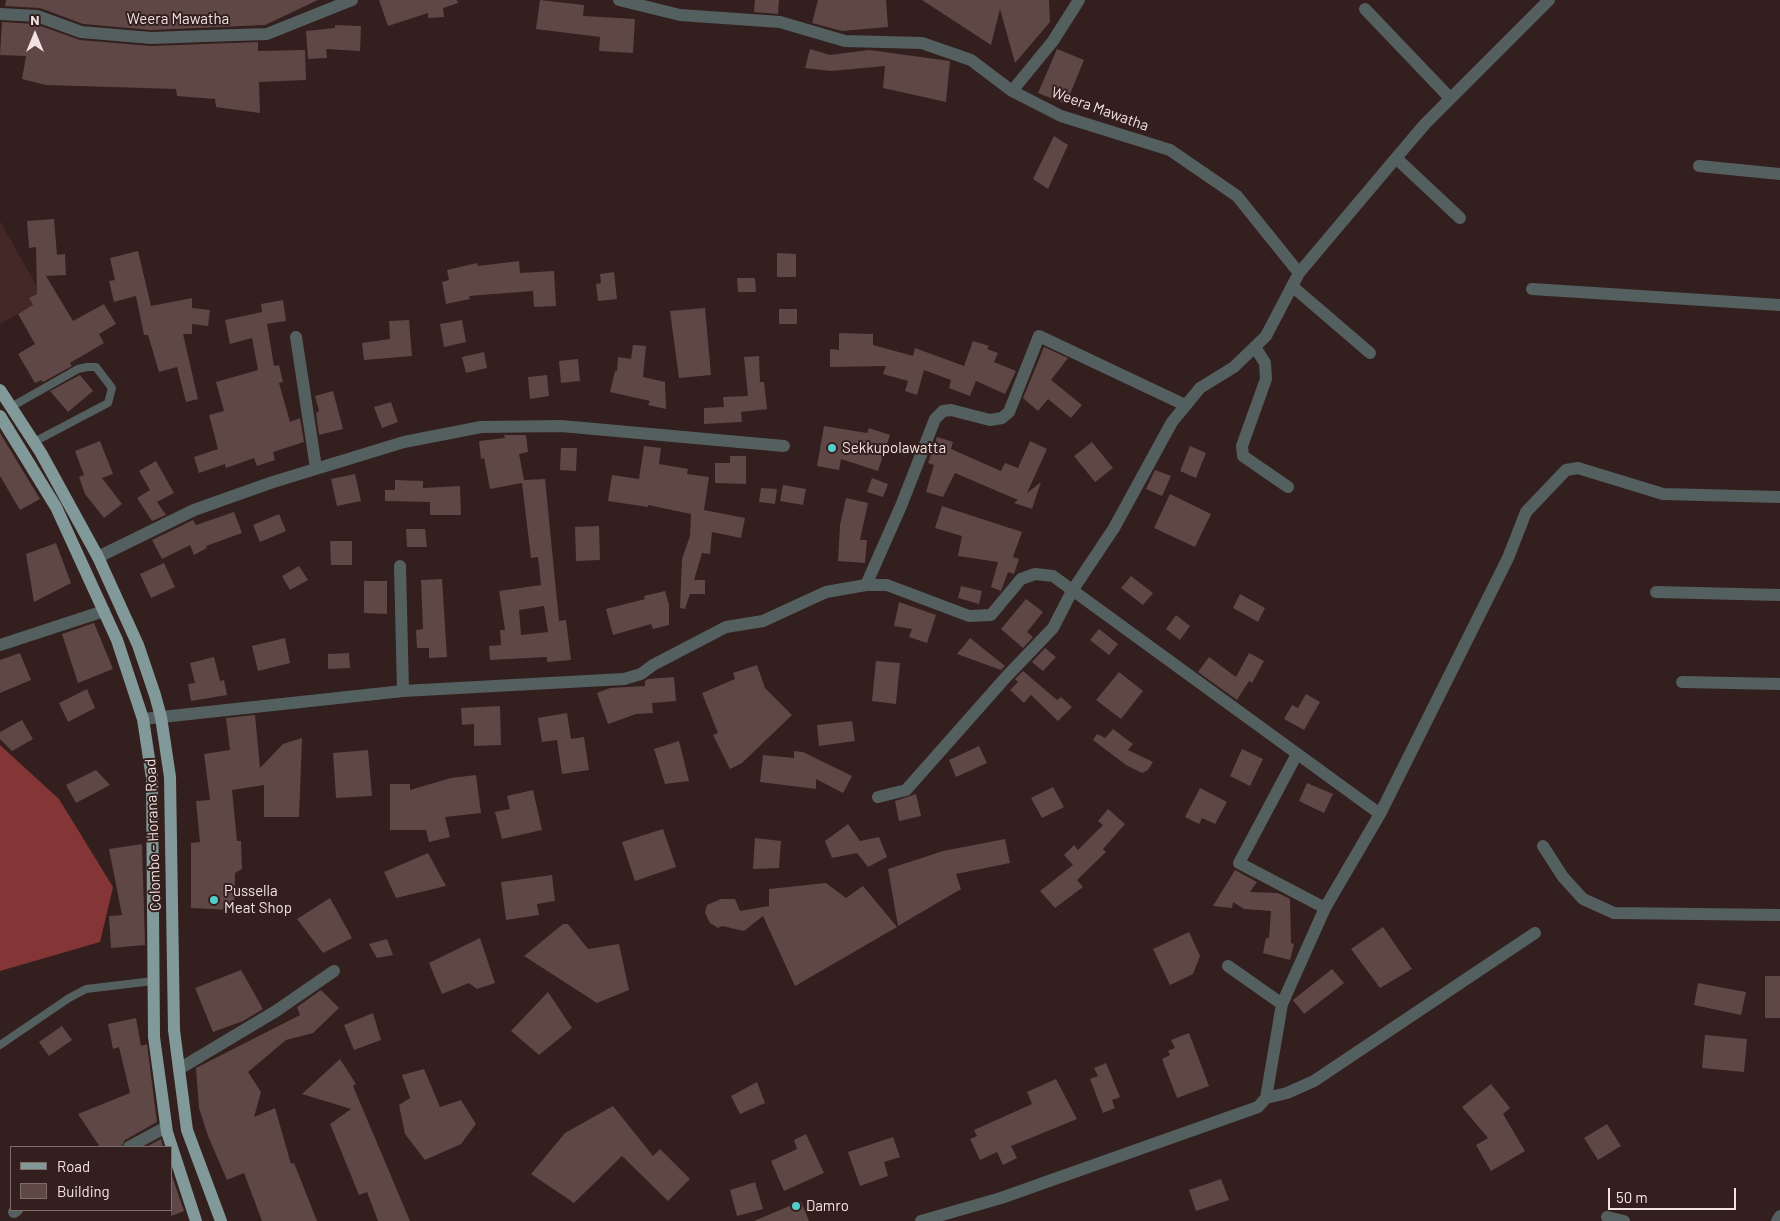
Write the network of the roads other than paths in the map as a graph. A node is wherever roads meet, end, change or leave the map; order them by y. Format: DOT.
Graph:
graph roads {
  1 [pos="352,0"];
  2 [pos="619,0"];
  3 [pos="1080,0"];
  4 [pos="1549,0"];
  5 [pos="1365,9"];
  6 [pos="0,14"];
  7 [pos="1012,91"];
  8 [pos="1450,98"];
  9 [pos="1396,158"];
  10 [pos="1699,166"];
  11 [pos="1780,174"];
  12 [pos="1460,218"];
  13 [pos="1299,273"];
  14 [pos="1292,286"];
  15 [pos="1532,289"];
  16 [pos="1780,305"];
  17 [pos="296,337"];
  18 [pos="1255,347"];
  19 [pos="1370,353"];
  20 [pos="0,390"];
  21 [pos="1185,405"];
  22 [pos="11,407"];
  23 [pos="1,422"];
  24 [pos="34,442"];
  25 [pos="784,446"];
  26 [pos="316,468"];
  27 [pos="1288,487"];
  28 [pos="1780,497"];
  29 [pos="98,557"];
  30 [pos="400,566"];
  31 [pos="866,586"];
  32 [pos="1072,590"];
  33 [pos="1656,592"];
  34 [pos="1780,595"];
  35 [pos="104,611"];
  36 [pos="0,645"];
  37 [pos="1682,682"];
  38 [pos="1780,684"];
  39 [pos="403,691"];
  40 [pos="161,717"];
  41 [pos="143,719"];
  42 [pos="1297,754"];
  43 [pos="878,798"];
  44 [pos="1380,814"];
  45 [pos="1543,846"];
  46 [pos="1325,908"];
  47 [pos="1780,915"];
  48 [pos="1535,933"];
  49 [pos="1228,966"];
  50 [pos="334,971"];
  51 [pos="154,981"];
  52 [pos="1282,1004"];
  53 [pos="0,1045"];
  54 [pos="179,1069"];
  55 [pos="1266,1098"];
  56 [pos="166,1126"];
  57 [pos="131,1146"];
  58 [pos="1780,1216"];
  59 [pos="1607,1217"];
  60 [pos="196,1221"];
  61 [pos="222,1221"];
  62 [pos="920,1221"];
  63 [pos="1624,1221"];
  64 [pos="1777,1221"];
  1 -- 6 [label="street, Weera Mawatha"];
  2 -- 7 [label="street, Weera Mawatha"];
  3 -- 7 [label="street"];
  4 -- 8 [label="street"];
  5 -- 8 [label="street"];
  7 -- 13 [label="street, Weera Mawatha"];
  8 -- 9 [label="street"];
  9 -- 12 [label="street"];
  9 -- 13 [label="street"];
  10 -- 11 [label="street"];
  13 -- 14 [label="street"];
  14 -- 18 [label="street"];
  14 -- 19 [label="street"];
  15 -- 16 [label="street"];
  17 -- 26 [label="street"];
  18 -- 21 [label="street"];
  18 -- 27 [label="street"];
  20 -- 22 [label="main road, Colombo - Horana Road"];
  21 -- 31 [label="street"];
  21 -- 32 [label="street"];
  22 -- 24 [label="main road, Colombo - Horana Road"];
  22 -- 24 [label="lane"];
  23 -- 35 [label="main road, Colombo - Horana Road"];
  24 -- 29 [label="main road, Colombo - Horana Road"];
  25 -- 26 [label="street"];
  26 -- 29 [label="street"];
  28 -- 44 [label="street"];
  29 -- 40 [label="main road, Colombo - Horana Road"];
  30 -- 39 [label="street"];
  31 -- 32 [label="street"];
  31 -- 39 [label="street"];
  32 -- 42 [label="street"];
  32 -- 43 [label="street"];
  33 -- 34 [label="street"];
  35 -- 36 [label="street"];
  35 -- 41 [label="main road, Colombo - Horana Road"];
  37 -- 38 [label="street"];
  39 -- 40 [label="street"];
  40 -- 41 [label="street"];
  40 -- 54 [label="main road, Colombo - Horana Road"];
  41 -- 51 [label="main road, Colombo - Horana Road"];
  42 -- 44 [label="street"];
  42 -- 46 [label="street"];
  44 -- 46 [label="street"];
  45 -- 47 [label="street"];
  46 -- 52 [label="street"];
  48 -- 55 [label="street"];
  49 -- 52 [label="street"];
  50 -- 54 [label="street"];
  51 -- 53 [label="lane"];
  51 -- 56 [label="main road, Colombo - Horana Road"];
  52 -- 55 [label="street"];
  54 -- 61 [label="main road, Colombo - Horana Road"];
  55 -- 62 [label="street"];
  56 -- 57 [label="street"];
  56 -- 60 [label="main road, Colombo - Horana Road"];
  58 -- 64 [label="street"];
  59 -- 63 [label="street"];
}
